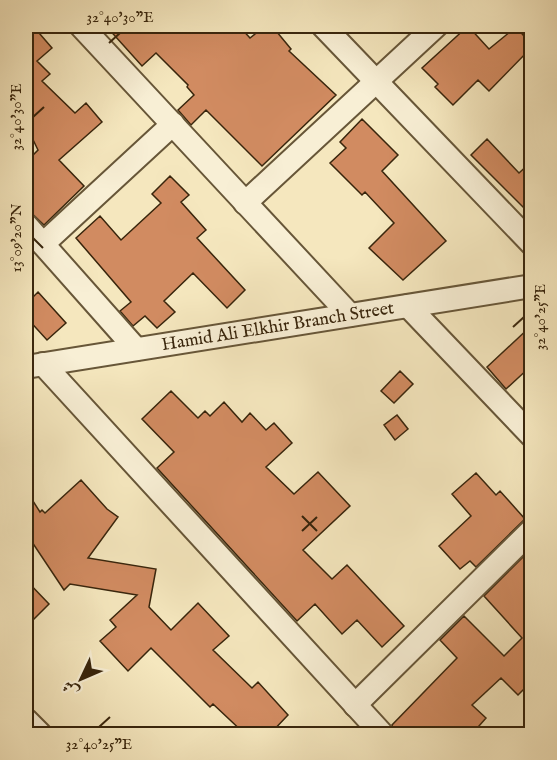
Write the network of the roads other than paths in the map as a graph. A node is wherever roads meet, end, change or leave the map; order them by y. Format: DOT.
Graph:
graph roads {
  1 [pos="81,26"];
  2 [pos="323,26"];
  3 [pos="436,26"];
  4 [pos="375,81"];
  5 [pos="173,124"];
  6 [pos="245,203"];
  7 [pos="26,225"];
  8 [pos="43,244"];
  9 [pos="531,244"];
  10 [pos="531,286"];
  11 [pos="408,306"];
  12 [pos="350,315"];
  13 [pos="136,349"];
  14 [pos="34,365"];
  15 [pos="531,436"];
  16 [pos="531,530"];
  17 [pos="355,705"];
  18 [pos="26,720"];
  19 [pos="40,735"];
  20 [pos="382,735"];
  1 -- 5 [label="street"];
  2 -- 4 [label="street"];
  3 -- 4 [label="street"];
  4 -- 6 [label="street"];
  4 -- 9 [label="street"];
  5 -- 6 [label="street"];
  5 -- 8 [label="street"];
  6 -- 12 [label="street"];
  7 -- 8 [label="street"];
  8 -- 13 [label="street"];
  10 -- 11 [label="street, Hamid Ali Elkhir Branch Street"];
  11 -- 12 [label="street, Hamid Ali Elkhir Branch Street"];
  11 -- 15 [label="street"];
  12 -- 13 [label="street, Hamid Ali Elkhir Branch Street"];
  13 -- 14 [label="street, Hamid Ali Elkhir Branch Street"];
  14 -- 17 [label="street"];
  16 -- 17 [label="street"];
  17 -- 20 [label="street"];
  18 -- 19 [label="street"];
}
